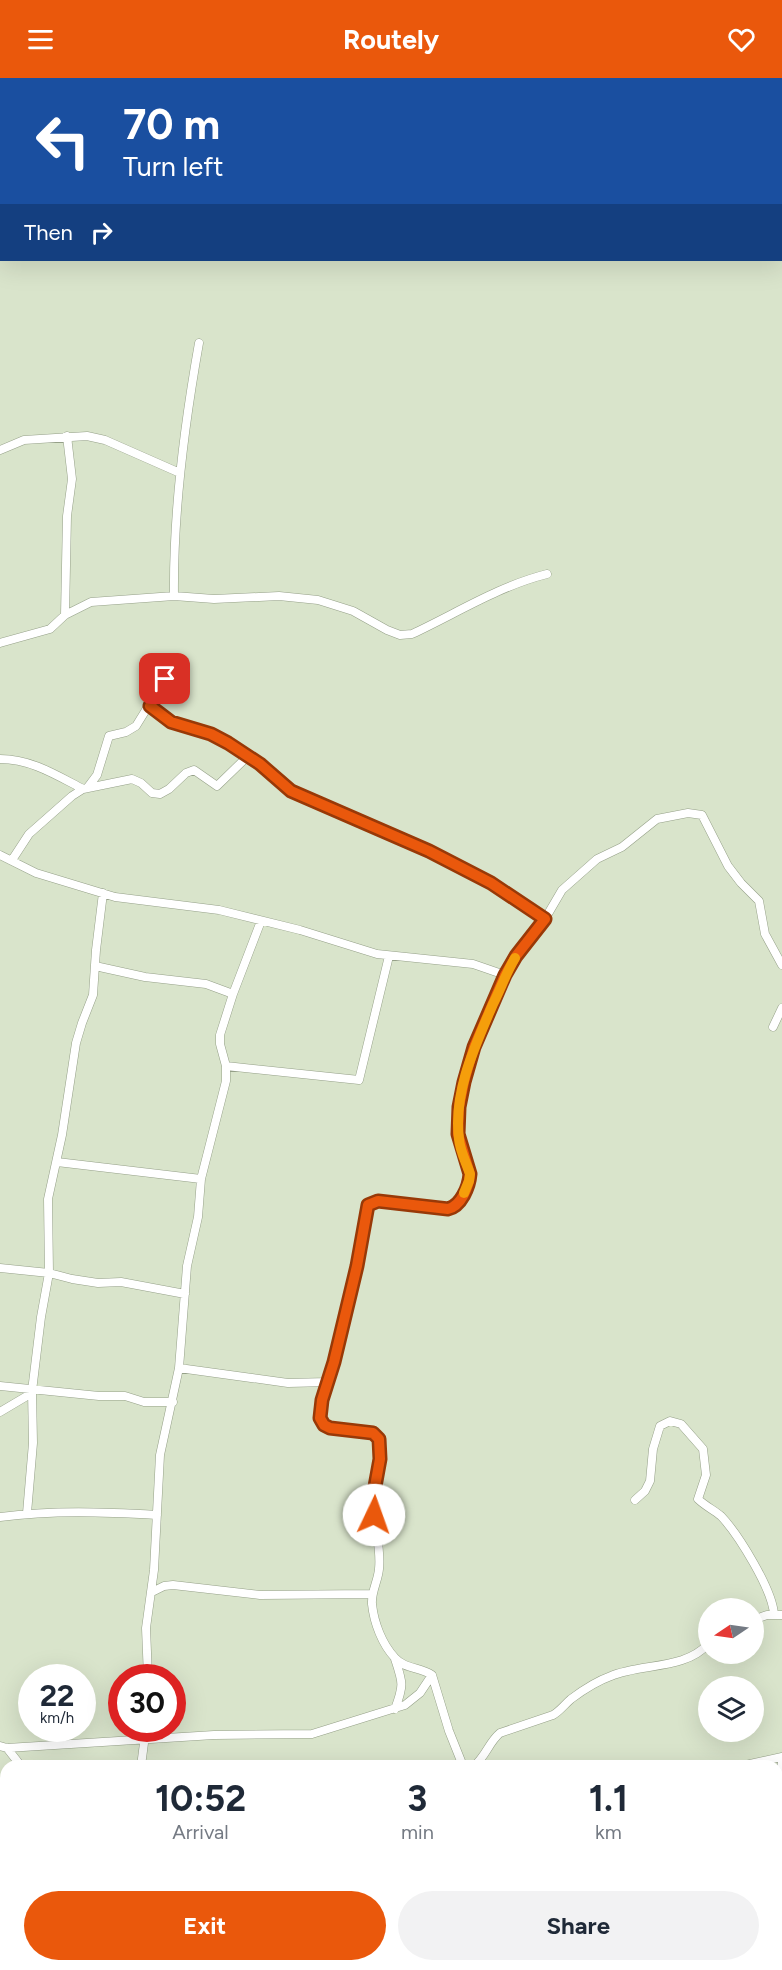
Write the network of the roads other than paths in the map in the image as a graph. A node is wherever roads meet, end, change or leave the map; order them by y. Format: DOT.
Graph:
graph roads {
  1 [pos="199,343"];
  2 [pos="67,436"];
  3 [pos="0,450"];
  4 [pos="180,473"];
  5 [pos="547,574"];
  6 [pos="174,596"];
  7 [pos="65,615"];
  8 [pos="0,643"];
  9 [pos="165,679"];
  10 [pos="150,706"];
  11 [pos="248,756"];
  12 [pos="0,759"];
  13 [pos="85,788"];
  14 [pos="0,855"];
  15 [pos="12,860"];
  16 [pos="103,893"];
  17 [pos="545,919"];
  18 [pos="261,921"];
  19 [pos="389,956"];
  20 [pos="782,965"];
  21 [pos="95,966"];
  22 [pos="505,975"];
  23 [pos="232,994"];
  24 [pos="782,1008"];
  25 [pos="773,1027"];
  26 [pos="226,1066"];
  27 [pos="57,1162"];
  28 [pos="201,1179"];
  29 [pos="0,1268"];
  30 [pos="49,1273"];
  31 [pos="185,1293"];
  32 [pos="179,1368"];
  33 [pos="328,1382"];
  34 [pos="0,1386"];
  35 [pos="32,1392"];
  36 [pos="173,1402"];
  37 [pos="0,1412"];
  38 [pos="635,1500"];
  39 [pos="27,1514"];
  40 [pos="157,1515"];
  41 [pos="0,1517"];
  42 [pos="152,1592"];
  43 [pos="372,1593"];
  44 [pos="778,1615"];
  45 [pos="698,1653"];
  46 [pos="394,1658"];
  47 [pos="147,1664"];
  48 [pos="432,1675"];
  49 [pos="395,1709"];
  50 [pos="186,1737"];
  51 [pos="108,1741"];
  52 [pos="144,1742"];
  53 [pos="3,1747"];
  54 [pos="15,1760"];
  55 [pos="142,1760"];
  56 [pos="461,1760"];
  57 [pos="482,1760"];
  1 -- 4 [label="street"];
  2 -- 3 [label="street"];
  2 -- 4 [label="street"];
  2 -- 7 [label="street"];
  4 -- 6 [label="street"];
  5 -- 6 [label="street"];
  6 -- 7 [label="street"];
  7 -- 8 [label="street"];
  9 -- 10 [label="street"];
  10 -- 11 [label="street"];
  10 -- 13 [label="street"];
  11 -- 13 [label="street"];
  11 -- 17 [label="street"];
  12 -- 13 [label="street"];
  13 -- 15 [label="street"];
  14 -- 15 [label="street"];
  15 -- 16 [label="street"];
  16 -- 18 [label="street"];
  16 -- 21 [label="street"];
  17 -- 20 [label="street"];
  17 -- 22 [label="street"];
  18 -- 19 [label="street"];
  18 -- 23 [label="street"];
  19 -- 22 [label="street"];
  19 -- 26 [label="street"];
  21 -- 23 [label="street"];
  21 -- 27 [label="street"];
  22 -- 33 [label="street"];
  23 -- 26 [label="street"];
  24 -- 25 [label="street"];
  26 -- 28 [label="street"];
  27 -- 28 [label="street"];
  27 -- 30 [label="street"];
  28 -- 31 [label="street"];
  29 -- 30 [label="street"];
  30 -- 31 [label="street"];
  30 -- 35 [label="street"];
  31 -- 32 [label="street"];
  32 -- 33 [label="street"];
  32 -- 36 [label="street"];
  33 -- 43 [label="street"];
  34 -- 35 [label="street"];
  35 -- 36 [label="street"];
  35 -- 37 [label="street"];
  35 -- 39 [label="street"];
  36 -- 40 [label="street"];
  38 -- 44 [label="street"];
  39 -- 40 [label="street"];
  39 -- 41 [label="street"];
  40 -- 42 [label="street"];
  42 -- 43 [label="street"];
  42 -- 47 [label="street"];
  43 -- 46 [label="street"];
  45 -- 57 [label="street"];
  46 -- 48 [label="street"];
  46 -- 49 [label="street"];
  48 -- 49 [label="street"];
  48 -- 56 [label="street"];
  49 -- 50 [label="street"];
  51 -- 53 [label="street"];
  52 -- 55 [label="street"];
  53 -- 54 [label="street"];
}
